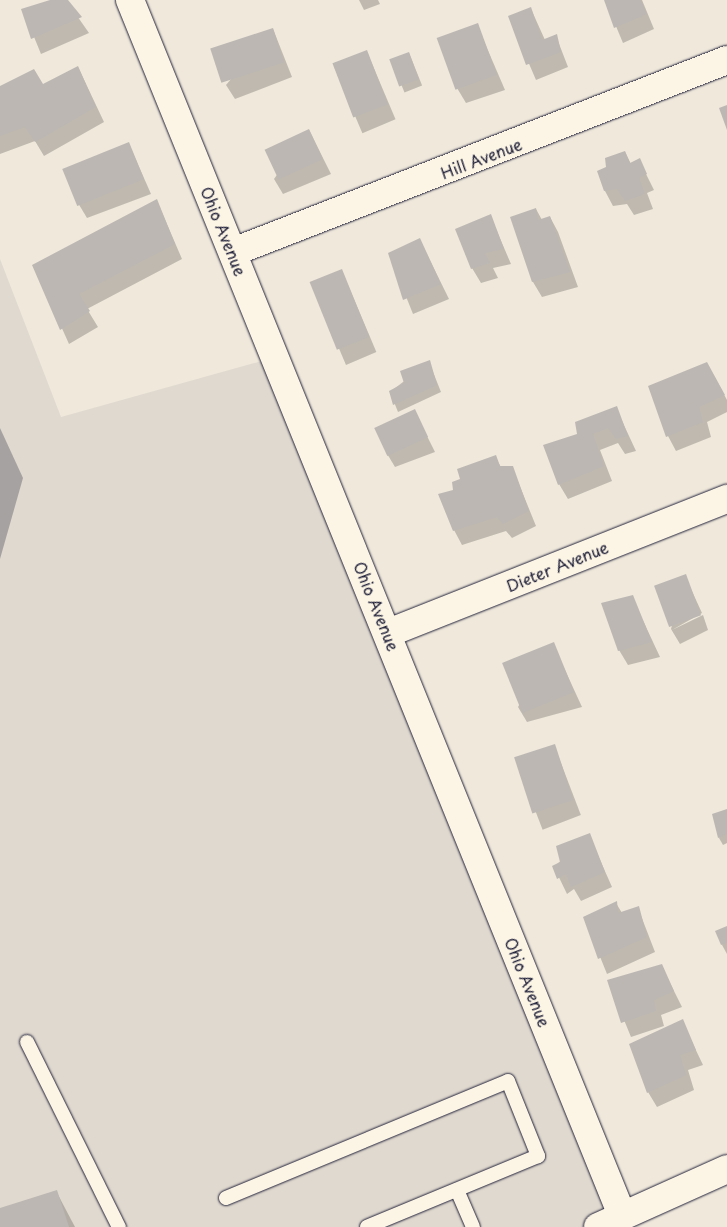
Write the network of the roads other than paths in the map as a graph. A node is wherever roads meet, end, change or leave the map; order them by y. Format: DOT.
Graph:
graph roads {
  1 [pos="130,0"];
  2 [pos="727,60"];
  3 [pos="233,252"];
  4 [pos="727,499"];
  5 [pos="388,633"];
  6 [pos="27,1042"];
  7 [pos="727,1169"];
  8 [pos="457,1190"];
  9 [pos="226,1198"];
  10 [pos="622,1213"];
  11 [pos="119,1227"];
  12 [pos="367,1227"];
  13 [pos="473,1227"];
  14 [pos="598,1227"];
  1 -- 3 [label="street, Ohio Avenue"];
  2 -- 3 [label="street, Hill Avenue"];
  3 -- 5 [label="street, Ohio Avenue"];
  4 -- 5 [label="street, Dieter Avenue"];
  5 -- 10 [label="street, Ohio Avenue"];
  6 -- 11 [label="lane"];
  7 -- 10 [label="street"];
  8 -- 9 [label="lane"];
  8 -- 12 [label="lane"];
  8 -- 13 [label="lane"];
  10 -- 14 [label="street"];
}
